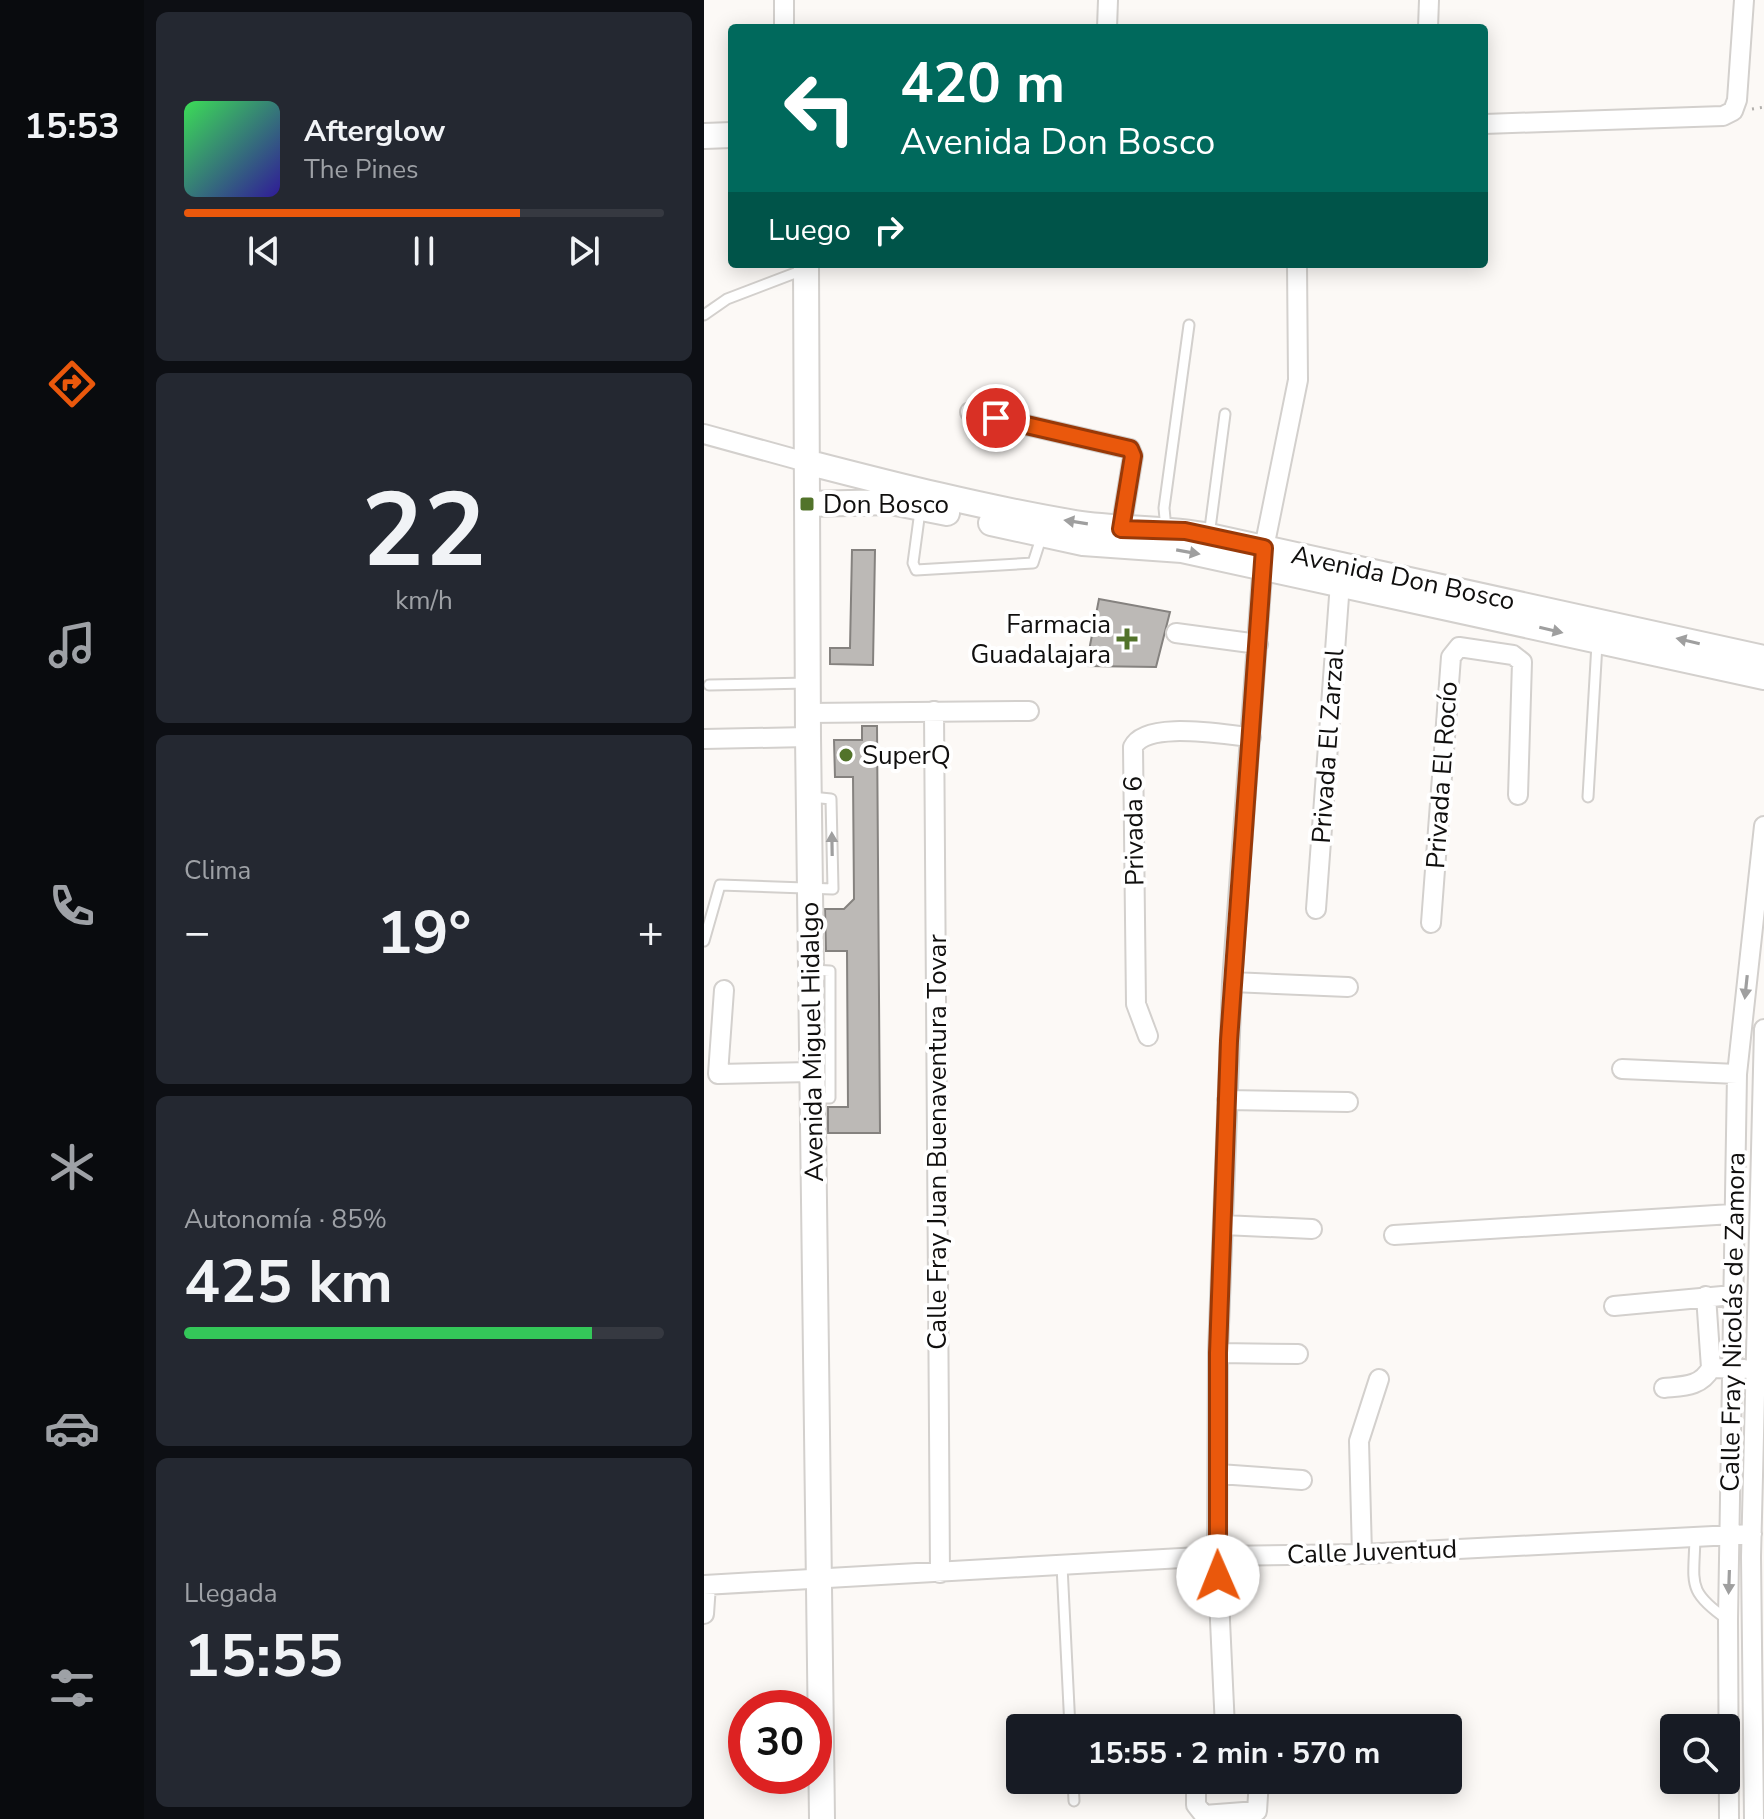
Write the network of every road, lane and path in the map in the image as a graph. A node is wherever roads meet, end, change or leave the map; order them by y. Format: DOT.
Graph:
graph roads {
  1 [pos="784,0"];
  2 [pos="1108,0"];
  3 [pos="1429,0"];
  4 [pos="1744,0"];
  5 [pos="784,24"];
  6 [pos="1107,24"];
  7 [pos="1428,24"];
  8 [pos="1488,124"];
  9 [pos="728,135"];
  10 [pos="704,136"];
  11 [pos="801,268"];
  12 [pos="806,268"];
  13 [pos="1297,268"];
  14 [pos="704,315"];
  15 [pos="1189,325"];
  16 [pos="970,412"];
  17 [pos="1225,414"];
  18 [pos="704,434"];
  19 [pos="806,462"];
  20 [pos="807,504"];
  21 [pos="921,507"];
  22 [pos="1121,529"];
  23 [pos="1166,529"];
  24 [pos="1042,535"];
  25 [pos="1209,536"];
  26 [pos="1263,557"];
  27 [pos="1340,583"];
  28 [pos="1488,616"];
  29 [pos="1176,633"];
  30 [pos="1597,640"];
  31 [pos="1258,644"];
  32 [pos="1476,648"];
  33 [pos="1495,652"];
  34 [pos="1764,658"];
  35 [pos="1764,677"];
  36 [pos="807,683"];
  37 [pos="709,685"];
  38 [pos="934,711"];
  39 [pos="1029,711"];
  40 [pos="808,725"];
  41 [pos="1251,737"];
  42 [pos="704,739"];
  43 [pos="1518,795"];
  44 [pos="1588,797"];
  45 [pos="1764,826"];
  46 [pos="810,887"];
  47 [pos="1316,909"];
  48 [pos="1431,923"];
  49 [pos="704,941"];
  50 [pos="811,970"];
  51 [pos="1232,982"];
  52 [pos="1348,987"];
  53 [pos="724,990"];
  54 [pos="1148,1036"];
  55 [pos="1763,1041"];
  56 [pos="1622,1069"];
  57 [pos="812,1072"];
  58 [pos="1737,1074"];
  59 [pos="1763,1074"];
  60 [pos="812,1099"];
  61 [pos="1227,1100"];
  62 [pos="1348,1102"];
  63 [pos="1761,1107"];
  64 [pos="1736,1109"];
  65 [pos="1732,1214"];
  66 [pos="1223,1225"];
  67 [pos="1312,1229"];
  68 [pos="1394,1235"];
  69 [pos="1761,1239"];
  70 [pos="1733,1295"];
  71 [pos="1706,1296"];
  72 [pos="1614,1306"];
  73 [pos="1218,1353"];
  74 [pos="1298,1354"];
  75 [pos="1711,1368"];
  76 [pos="1733,1368"];
  77 [pos="1379,1379"];
  78 [pos="1759,1381"];
  79 [pos="1664,1388"];
  80 [pos="1219,1474"];
  81 [pos="1302,1480"];
  82 [pos="1730,1534"];
  83 [pos="1752,1534"];
  84 [pos="1695,1537"];
  85 [pos="1362,1554"];
  86 [pos="1217,1556"];
  87 [pos="1062,1566"];
  88 [pos="940,1573"];
  89 [pos="819,1581"];
  90 [pos="705,1585"];
  91 [pos="704,1614"];
  92 [pos="1728,1620"];
  93 [pos="1758,1620"];
  94 [pos="1069,1714"];
  95 [pos="1224,1714"];
  96 [pos="1074,1794"];
  97 [pos="1196,1794"];
  98 [pos="1258,1794"];
  99 [pos="1074,1801"];
  100 [pos="822,1819"];
  101 [pos="1729,1819"];
  102 [pos="1754,1819"];
  1 -- 5 [label="street"];
  2 -- 6 [label="street"];
  3 -- 7 [label="street"];
  4 -- 8 [label="street"];
  9 -- 10 [label="street"];
  11 -- 14 [label="lane"];
  12 -- 19 [label="street, Avenida Miguel Hidalgo"];
  13 -- 26 [label="street"];
  15 -- 23 [label="lane"];
  16 -- 22 [label="street"];
  17 -- 25 [label="lane"];
  18 -- 19 [label="street"];
  19 -- 20 [label="street, Avenida Miguel Hidalgo"];
  22 -- 19 [label="street, Avenida Don Bosco, one-way"];
  20 -- 21 [label="street, Avenida Don Bosco"];
  20 -- 36 [label="street, Avenida Miguel Hidalgo"];
  21 -- 24 [label="street, Avenida Don Bosco"];
  21 -- 24 [label="lane"];
  22 -- 23 [label="street, Avenida Don Bosco"];
  23 -- 25 [label="street, Avenida Don Bosco"];
  24 -- 26 [label="street, Avenida Don Bosco, one-way"];
  25 -- 26 [label="street, Avenida Don Bosco"];
  26 -- 27 [label="street, Avenida Don Bosco"];
  26 -- 31 [label="street"];
  34 -- 26 [label="street, Avenida Don Bosco, one-way"];
  27 -- 28 [label="street, Avenida Don Bosco"];
  27 -- 47 [label="street, Privada El Zarzal"];
  28 -- 30 [label="street, Avenida Don Bosco, one-way"];
  28 -- 32 [label="street, Privada El Rocío"];
  28 -- 33 [label="street"];
  29 -- 31 [label="street"];
  30 -- 35 [label="street, Avenida Don Bosco"];
  30 -- 44 [label="lane"];
  31 -- 41 [label="street"];
  32 -- 33 [label="street, Privada El Rocío"];
  32 -- 48 [label="street, Privada El Rocío"];
  33 -- 43 [label="street, Privada El Rocío"];
  36 -- 37 [label="lane"];
  36 -- 40 [label="street, Avenida Miguel Hidalgo"];
  38 -- 39 [label="street"];
  38 -- 40 [label="street"];
  38 -- 88 [label="street, Calle Fray Juan Buenaventura Tovar"];
  40 -- 42 [label="street"];
  40 -- 46 [label="street, Avenida Miguel Hidalgo"];
  41 -- 51 [label="street"];
  41 -- 54 [label="street, Privada 6"];
  45 -- 58 [label="street, Calle Fray Nicolás de Zamora, one-way"];
  46 -- 49 [label="lane"];
  46 -- 50 [label="street, Avenida Miguel Hidalgo"];
  50 -- 57 [label="street, Avenida Miguel Hidalgo"];
  50 -- 60 [label="lane"];
  51 -- 52 [label="street"];
  51 -- 61 [label="street"];
  53 -- 57 [label="street"];
  55 -- 59 [label="street, Calle Fray Nicolás de Zamora"];
  56 -- 58 [label="street"];
  57 -- 60 [label="street, Avenida Miguel Hidalgo"];
  58 -- 64 [label="street, Calle Fray Nicolás de Zamora"];
  59 -- 63 [label="street, Calle Fray Nicolás de Zamora"];
  60 -- 89 [label="street, Avenida Miguel Hidalgo"];
  61 -- 62 [label="street"];
  61 -- 66 [label="street"];
  63 -- 64 [label="street"];
  63 -- 69 [label="street, Calle Fray Nicolás de Zamora"];
  64 -- 65 [label="street, Calle Fray Nicolás de Zamora"];
  65 -- 68 [label="street"];
  65 -- 70 [label="street, Calle Fray Nicolás de Zamora"];
  66 -- 67 [label="street"];
  66 -- 73 [label="street"];
  69 -- 78 [label="street, Calle Fray Nicolás de Zamora"];
  70 -- 71 [label="street"];
  70 -- 76 [label="street, Calle Fray Nicolás de Zamora"];
  71 -- 72 [label="street"];
  71 -- 75 [label="street"];
  73 -- 74 [label="street"];
  73 -- 80 [label="street"];
  75 -- 76 [label="street"];
  75 -- 79 [label="street"];
  76 -- 78 [label="street"];
  76 -- 82 [label="street, Calle Fray Nicolás de Zamora"];
  77 -- 85 [label="street"];
  78 -- 83 [label="street, Calle Fray Nicolás de Zamora"];
  80 -- 81 [label="street"];
  80 -- 86 [label="street"];
  82 -- 83 [label="street, Calle Juventud"];
  82 -- 84 [label="street, Calle Juventud"];
  82 -- 92 [label="street, Calle Fray Nicolás de Zamora, one-way"];
  83 -- 93 [label="street, Calle Fray Nicolás de Zamora"];
  84 -- 85 [label="street, Calle Juventud"];
  84 -- 92 [label="lane"];
  85 -- 86 [label="street, Calle Juventud"];
  86 -- 87 [label="street, Calle Juventud"];
  86 -- 95 [label="street"];
  87 -- 88 [label="street, Calle Juventud"];
  87 -- 94 [label="lane"];
  88 -- 89 [label="street, Calle Juventud"];
  89 -- 90 [label="street, Calle Juventud"];
  89 -- 100 [label="street, Avenida Miguel Hidalgo"];
  90 -- 91 [label="street"];
  92 -- 93 [label="street"];
  92 -- 101 [label="street, Calle Fray Nicolás de Zamora"];
  93 -- 102 [label="street, Calle Fray Nicolás de Zamora"];
  96 -- 99 [label="lane"];
  97 -- 98 [label="street"];
}
